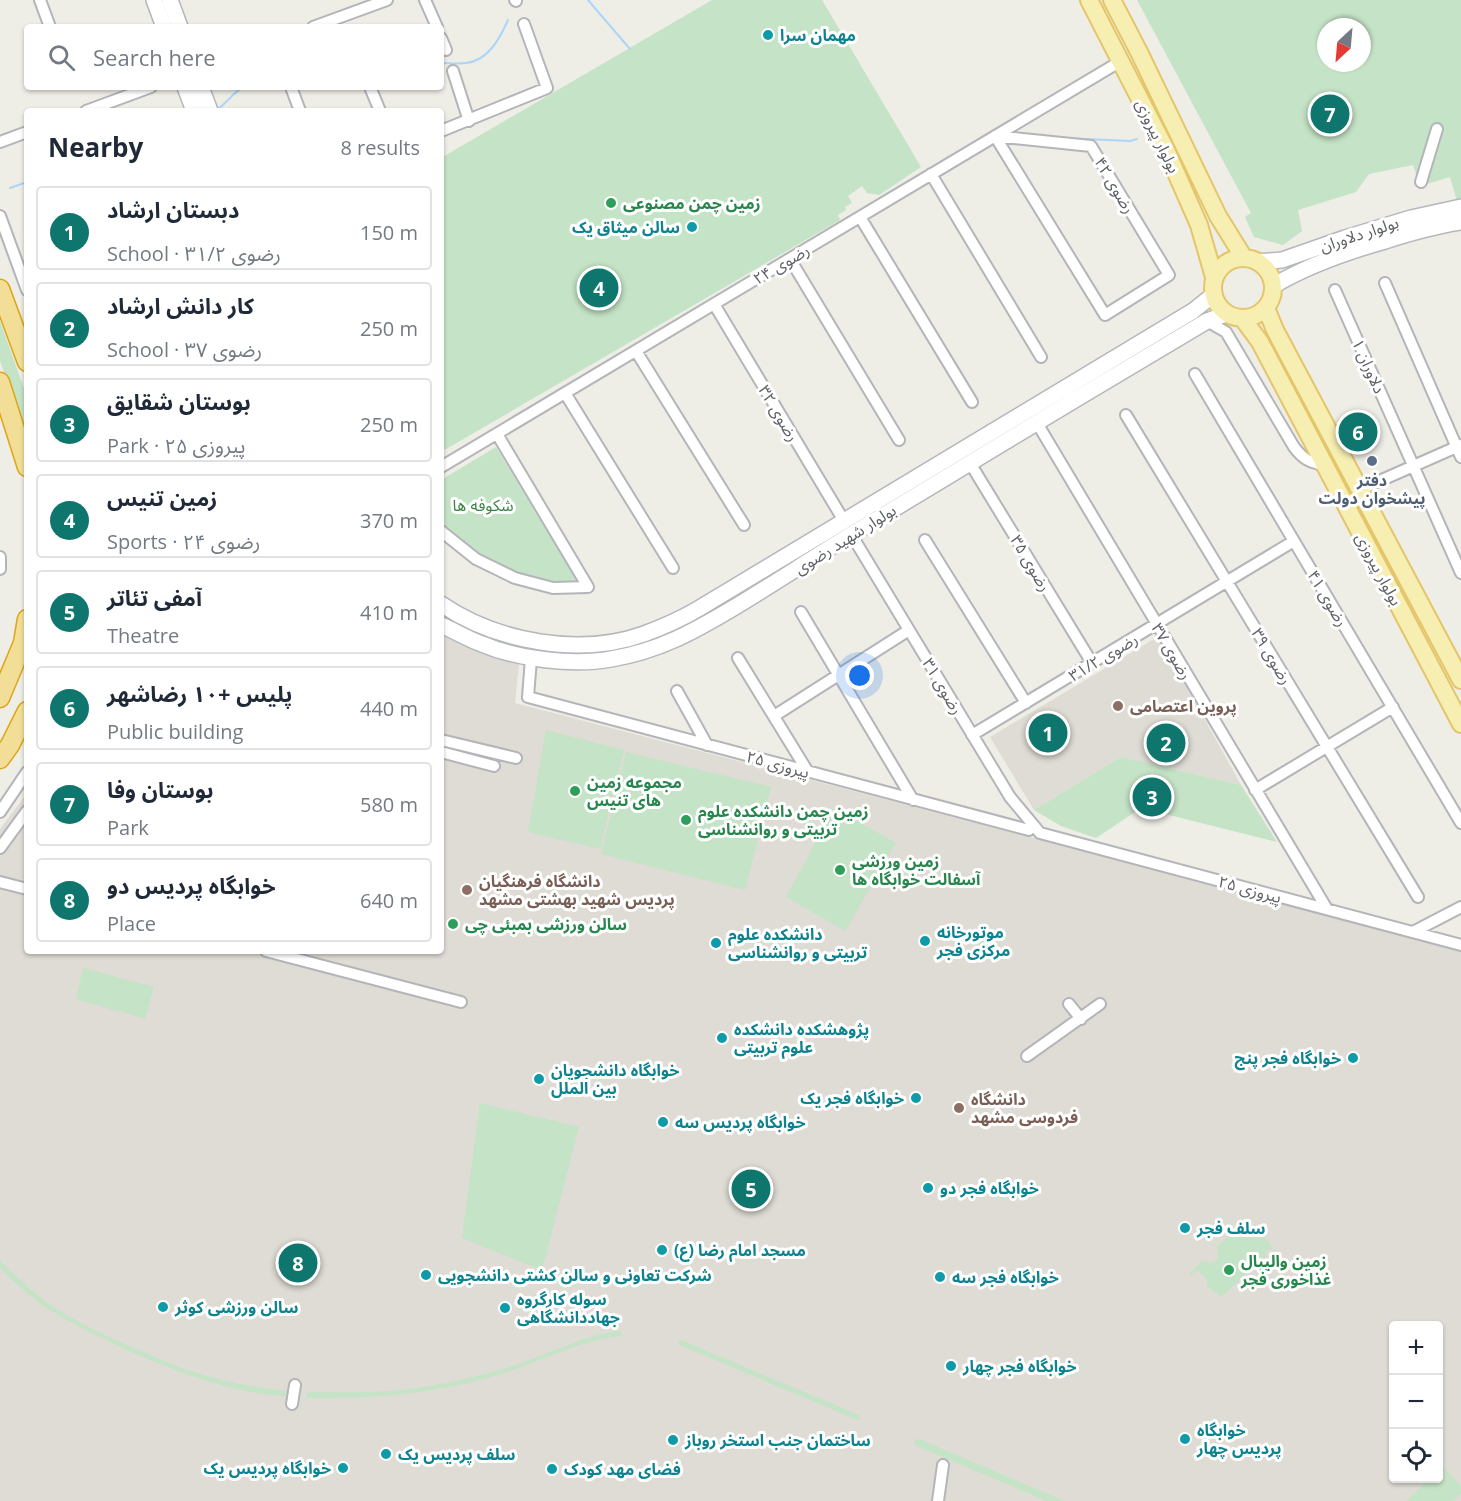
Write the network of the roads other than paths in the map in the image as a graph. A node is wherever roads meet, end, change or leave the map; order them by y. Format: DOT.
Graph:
graph roads {
  1 [pos="40,0"];
  2 [pos="154,0"];
  3 [pos="170,0"];
  4 [pos="387,0"];
  5 [pos="425,0"];
  6 [pos="1089,0"];
  7 [pos="1112,0"];
  8 [pos="49,24"];
  9 [pos="163,24"];
  10 [pos="179,24"];
  11 [pos="321,24"];
  12 [pos="435,24"];
  13 [pos="524,24"];
  14 [pos="444,45"];
  15 [pos="446,50"];
  16 [pos="1121,61"];
  17 [pos="453,71"];
  18 [pos="143,90"];
  19 [pos="187,90"];
  20 [pos="202,90"];
  21 [pos="292,90"];
  22 [pos="371,90"];
  23 [pos="94,108"];
  24 [pos="193,108"];
  25 [pos="209,108"];
  26 [pos="299,108"];
  27 [pos="379,108"];
  28 [pos="469,120"];
  29 [pos="1437,129"];
  30 [pos="444,130"];
  31 [pos="24,133"];
  32 [pos="995,136"];
  33 [pos="0,142"];
  34 [pos="932,174"];
  35 [pos="1421,182"];
  36 [pos="1461,207"];
  37 [pos="0,216"];
  38 [pos="860,217"];
  39 [pos="1461,222"];
  40 [pos="790,259"];
  41 [pos="1251,260"];
  42 [pos="24,277"];
  43 [pos="1214,277"];
  44 [pos="1385,283"];
  45 [pos="1274,286"];
  46 [pos="0,289"];
  47 [pos="1335,290"];
  48 [pos="1213,295"];
  49 [pos="714,304"];
  50 [pos="1266,308"];
  51 [pos="1226,314"];
  52 [pos="1243,319"];
  53 [pos="1207,321"];
  54 [pos="636,351"];
  55 [pos="24,354"];
  56 [pos="1041,357"];
  57 [pos="1195,374"];
  58 [pos="0,382"];
  59 [pos="565,393"];
  60 [pos="972,402"];
  61 [pos="1126,415"];
  62 [pos="1037,423"];
  63 [pos="497,434"];
  64 [pos="899,440"];
  65 [pos="1460,450"];
  66 [pos="24,458"];
  67 [pos="970,463"];
  68 [pos="444,465"];
  69 [pos="1324,465"];
  70 [pos="1413,466"];
  71 [pos="1359,490"];
  72 [pos="744,525"];
  73 [pos="847,528"];
  74 [pos="444,533"];
  75 [pos="925,540"];
  76 [pos="1294,541"];
  77 [pos="0,557"];
  78 [pos="673,568"];
  79 [pos="0,569"];
  80 [pos="1461,573"];
  81 [pos="1227,582"];
  82 [pos="444,606"];
  83 [pos="801,612"];
  84 [pos="1156,624"];
  85 [pos="444,626"];
  86 [pos="909,630"];
  87 [pos="24,633"];
  88 [pos="738,658"];
  89 [pos="531,659"];
  90 [pos="1092,663"];
  91 [pos="838,675"];
  92 [pos="1461,680"];
  93 [pos="677,691"];
  94 [pos="0,698"];
  95 [pos="1026,703"];
  96 [pos="1393,707"];
  97 [pos="774,716"];
  98 [pos="24,717"];
  99 [pos="1461,724"];
  100 [pos="972,735"];
  101 [pos="444,741"];
  102 [pos="707,745"];
  103 [pos="1327,747"];
  104 [pos="444,753"];
  105 [pos="516,758"];
  106 [pos="0,759"];
  107 [pos="494,766"];
  108 [pos="808,772"];
  109 [pos="24,777"];
  110 [pos="1256,790"];
  111 [pos="913,800"];
  112 [pos="0,812"];
  113 [pos="24,815"];
  114 [pos="1461,823"];
  115 [pos="1029,830"];
  116 [pos="1040,833"];
  117 [pos="0,848"];
  118 [pos="0,882"];
  119 [pos="24,888"];
  120 [pos="1418,897"];
  121 [pos="1461,907"];
  122 [pos="1327,909"];
  123 [pos="1413,932"];
  124 [pos="1461,945"];
  125 [pos="277,954"];
  126 [pos="461,1002"];
  127 [pos="1070,1004"];
  128 [pos="1100,1004"];
  129 [pos="1081,1018"];
  130 [pos="1027,1056"];
  131 [pos="295,1385"];
  132 [pos="291,1404"];
  133 [pos="943,1465"];
  134 [pos="938,1501"];
  1 -- 8 [label="street"];
  2 -- 9 [label="street"];
  3 -- 10 [label="street"];
  4 -- 11 [label="street"];
  5 -- 12 [label="street"];
  6 -- 16 [label="main road, بولوار پیروزی"];
  7 -- 41 [label="main road, بولوار پیروزی"];
  13 -- 28 [label="street"];
  14 -- 15 [label="street"];
  16 -- 32 [label="street, رضوی ۲۴"];
  16 -- 43 [label="main road, بولوار پیروزی"];
  17 -- 28 [label="street"];
  18 -- 23 [label="street"];
  19 -- 24 [label="street"];
  20 -- 25 [label="street"];
  21 -- 26 [label="street"];
  22 -- 27 [label="street"];
  28 -- 30 [label="street"];
  29 -- 35 [label="street"];
  31 -- 33 [label="street"];
  32 -- 32 [label="street, رضوی ۴۲"];
  32 -- 34 [label="street, رضوی ۲۴"];
  34 -- 38 [label="street, رضوی ۲۴"];
  34 -- 56 [label="street"];
  36 -- 41 [label="street, بولوار دلاوران"];
  37 -- 42 [label="street"];
  38 -- 40 [label="street, رضوی ۲۴"];
  38 -- 60 [label="street"];
  39 -- 45 [label="street, بولوار دلاوران"];
  40 -- 49 [label="street, رضوی ۲۴"];
  40 -- 64 [label="street"];
  41 -- 43 [label="main road"];
  41 -- 45 [label="main road"];
  43 -- 48 [label="main road"];
  44 -- 65 [label="street"];
  45 -- 50 [label="main road"];
  46 -- 55 [label="highway"];
  47 -- 70 [label="street, دلاوران ۱"];
  48 -- 51 [label="main road"];
  48 -- 73 [label="street, بولوار شهید رضوی"];
  49 -- 54 [label="street, رضوی ۲۴"];
  49 -- 73 [label="street, رضوی ۳۲"];
  50 -- 52 [label="main road"];
  50 -- 71 [label="main road, بولوار پیروزی"];
  51 -- 52 [label="main road"];
  51 -- 53 [label="street, بولوار شهید رضوی"];
  52 -- 69 [label="main road, بولوار پیروزی"];
  53 -- 62 [label="street, بولوار شهید رضوی"];
  53 -- 69 [label="street"];
  54 -- 59 [label="street, رضوی ۲۴"];
  54 -- 72 [label="street"];
  57 -- 76 [label="street, رضوی ۴۱"];
  58 -- 66 [label="highway"];
  59 -- 63 [label="street, رضوی ۲۴"];
  59 -- 78 [label="street"];
  61 -- 81 [label="street, رضوی ۳۹"];
  62 -- 67 [label="street, بولوار شهید رضوی"];
  62 -- 84 [label="street, رضوی ۳۷"];
  63 -- 68 [label="street, رضوی ۲۴"];
  63 -- 74 [label="street"];
  65 -- 70 [label="street"];
  67 -- 73 [label="street, بولوار شهید رضوی"];
  67 -- 90 [label="street, رضوی ۳۵"];
  69 -- 99 [label="main road, بولوار پیروزی"];
  70 -- 71 [label="street"];
  70 -- 80 [label="street, دلاوران ۱"];
  71 -- 92 [label="main road, بولوار پیروزی"];
  73 -- 82 [label="street, بولوار شهید رضوی"];
  73 -- 86 [label="street, رضوی ۳۱"];
  73 -- 89 [label="street, بولوار شهید رضوی"];
  75 -- 95 [label="street"];
  76 -- 81 [label="street, رضوی ۳۱/۲"];
  76 -- 96 [label="street, رضوی ۴۱"];
  77 -- 79 [label="street"];
  81 -- 84 [label="street, رضوی ۳۱/۲"];
  81 -- 103 [label="street, رضوی ۳۹"];
  83 -- 91 [label="street"];
  84 -- 90 [label="street, رضوی ۳۱/۲"];
  84 -- 110 [label="street, رضوی ۳۷"];
  85 -- 89 [label="street, بولوار شهید رضوی"];
  86 -- 91 [label="street"];
  86 -- 100 [label="street, رضوی ۳۱"];
  87 -- 94 [label="highway"];
  88 -- 97 [label="street"];
  89 -- 102 [label="street, پیروزی ۲۵"];
  90 -- 95 [label="street, رضوی ۳۱/۲"];
  91 -- 97 [label="street"];
  91 -- 111 [label="street"];
  93 -- 102 [label="street"];
  95 -- 100 [label="street, رضوی ۳۱/۲"];
  96 -- 103 [label="street"];
  96 -- 114 [label="street, رضوی ۴۱"];
  97 -- 108 [label="street"];
  98 -- 106 [label="highway"];
  100 -- 116 [label="street, رضوی ۳۱"];
  101 -- 105 [label="street"];
  102 -- 108 [label="street, پیروزی ۲۵"];
  103 -- 110 [label="street"];
  103 -- 120 [label="street, رضوی ۳۹"];
  104 -- 107 [label="street"];
  108 -- 111 [label="street, پیروزی ۲۵"];
  109 -- 112 [label="street"];
  110 -- 122 [label="street, رضوی ۳۷"];
  111 -- 115 [label="street, پیروزی ۲۵"];
  113 -- 117 [label="street"];
  116 -- 122 [label="street, پیروزی ۲۵"];
  118 -- 119 [label="street"];
  121 -- 123 [label="street"];
  122 -- 123 [label="street, پیروزی ۲۵"];
  123 -- 124 [label="street, پیروزی ۲۵"];
  125 -- 126 [label="street"];
  127 -- 129 [label="street"];
  128 -- 129 [label="street"];
  129 -- 130 [label="street"];
  131 -- 132 [label="street"];
  133 -- 134 [label="street"];
}
